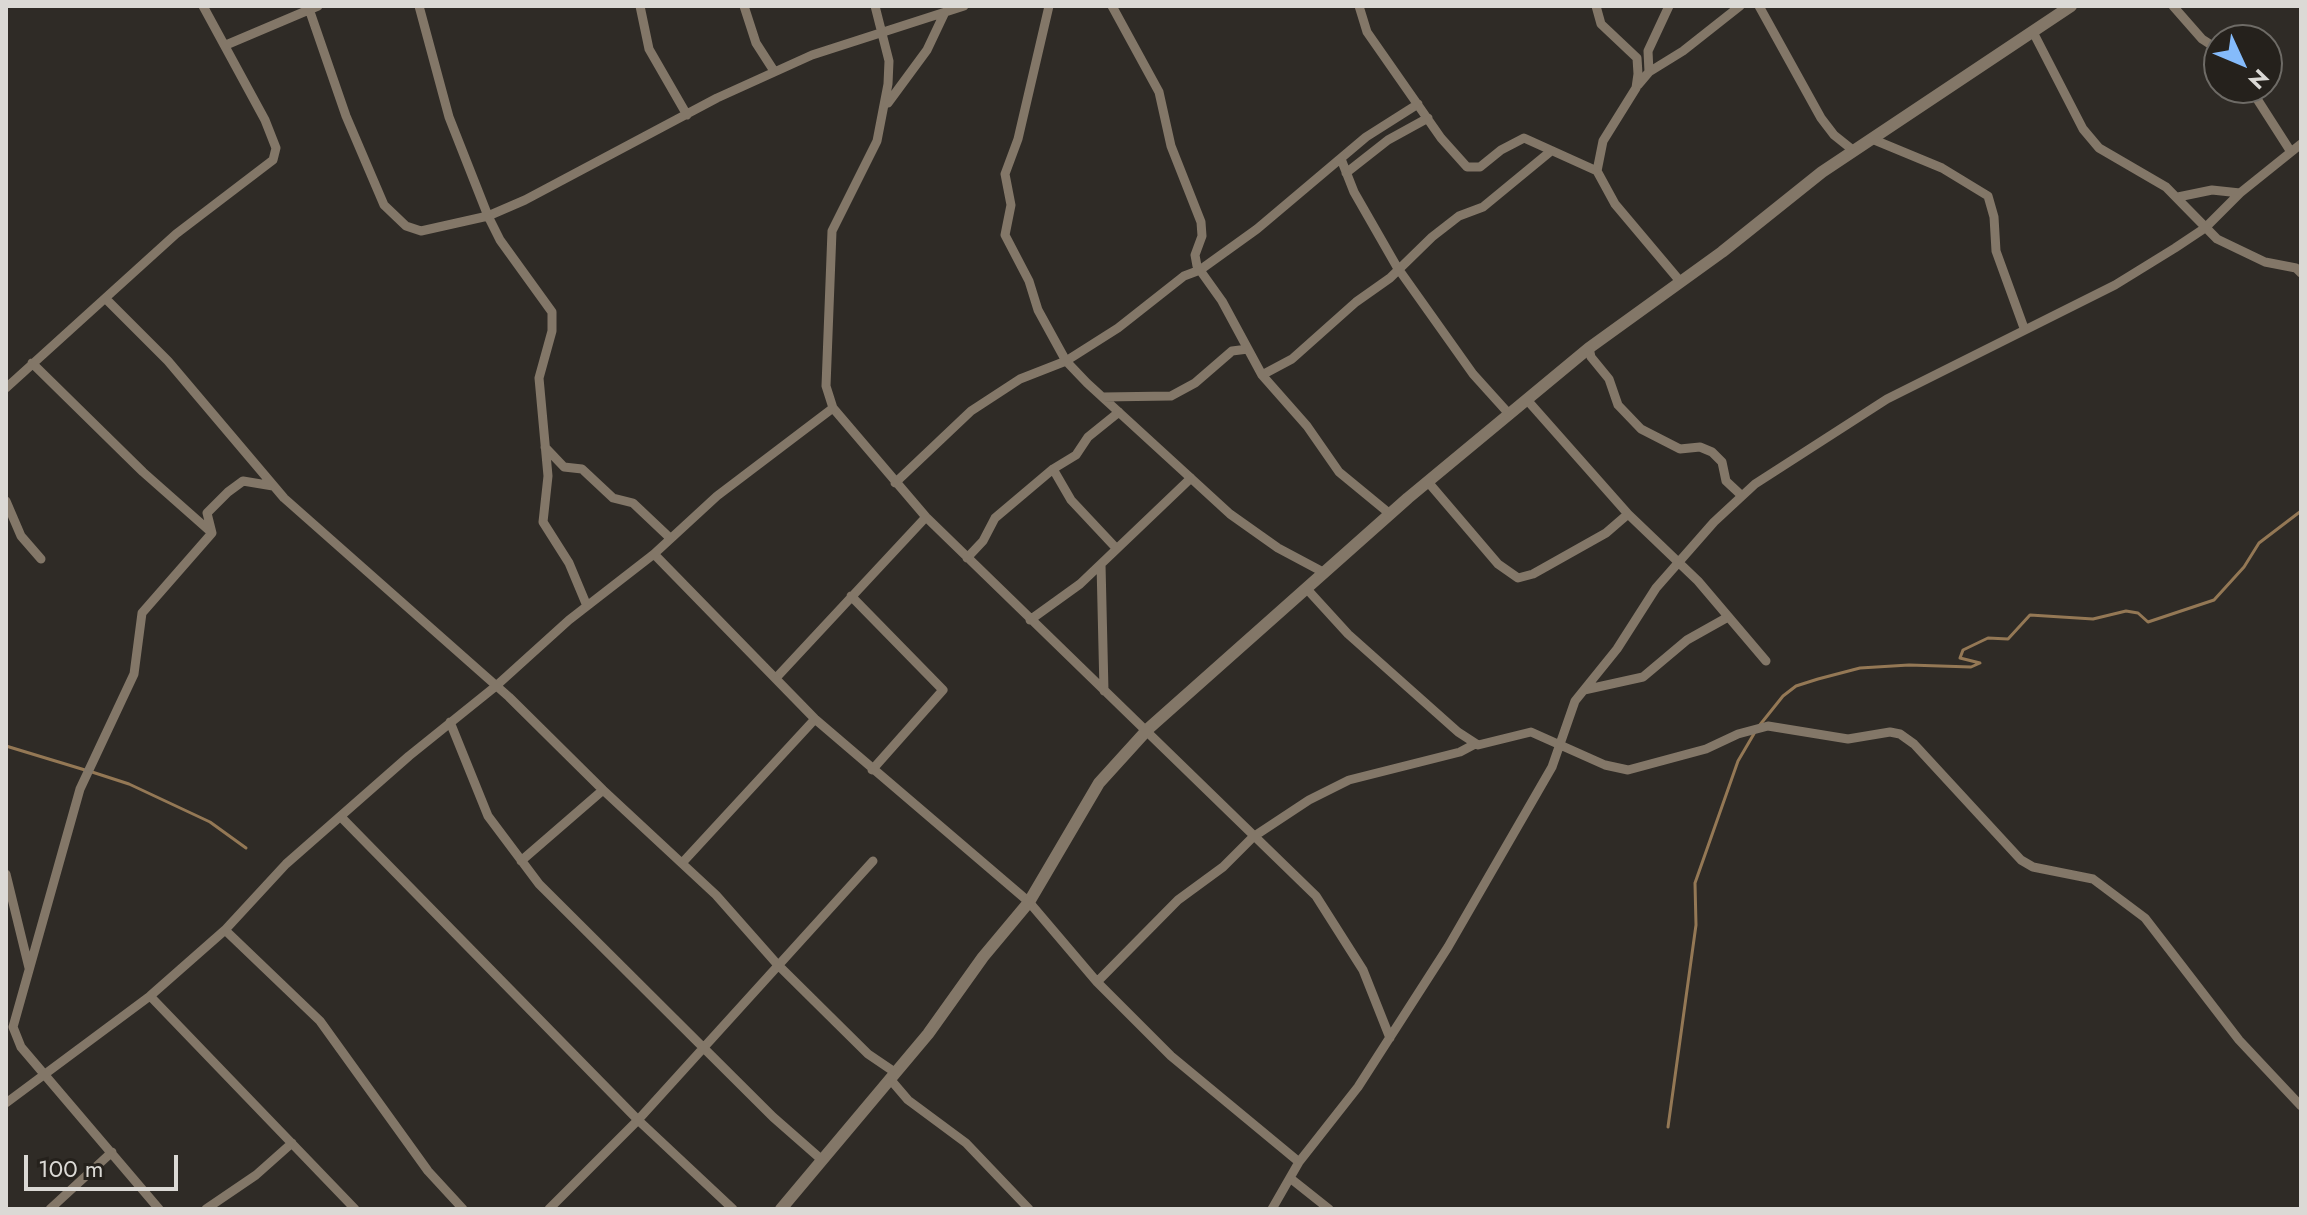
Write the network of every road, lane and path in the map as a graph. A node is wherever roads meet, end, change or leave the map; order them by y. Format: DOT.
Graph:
graph roads {
  1 [pos="203,6"];
  2 [pos="419,6"];
  3 [pos="640,6"];
  4 [pos="744,6"];
  5 [pos="875,6"];
  6 [pos="964,6"];
  7 [pos="1049,6"];
  8 [pos="1112,6"];
  9 [pos="1359,6"];
  10 [pos="1596,6"];
  11 [pos="1669,6"];
  12 [pos="1740,6"];
  13 [pos="1759,6"];
  14 [pos="2071,6"];
  15 [pos="2173,6"];
  16 [pos="312,7"];
  17 [pos="2054,10"];
  18 [pos="945,12"];
  19 [pos="883,32"];
  20 [pos="2033,32"];
  21 [pos="2203,40"];
  22 [pos="226,45"];
  23 [pos="774,71"];
  24 [pos="1649,72"];
  25 [pos="1636,88"];
  26 [pos="1418,104"];
  27 [pos="2260,104"];
  28 [pos="885,110"];
  29 [pos="687,115"];
  30 [pos="1428,118"];
  31 [pos="1872,139"];
  32 [pos="2301,144"];
  33 [pos="1551,151"];
  34 [pos="1854,151"];
  35 [pos="2291,152"];
  36 [pos="1341,159"];
  37 [pos="1597,171"];
  38 [pos="1346,173"];
  39 [pos="2240,193"];
  40 [pos="2178,197"];
  41 [pos="488,216"];
  42 [pos="2205,228"];
  43 [pos="1397,267"];
  44 [pos="1200,270"];
  45 [pos="2301,273"];
  46 [pos="1679,280"];
  47 [pos="106,299"];
  48 [pos="2024,328"];
  49 [pos="1589,348"];
  50 [pos="1248,349"];
  51 [pos="1066,361"];
  52 [pos="32,363"];
  53 [pos="1262,375"];
  54 [pos="6,388"];
  55 [pos="1103,397"];
  56 [pos="1528,401"];
  57 [pos="833,408"];
  58 [pos="1119,412"];
  59 [pos="1510,415"];
  60 [pos="543,445"];
  61 [pos="1053,469"];
  62 [pos="1191,478"];
  63 [pos="1428,482"];
  64 [pos="895,483"];
  65 [pos="273,486"];
  66 [pos="1741,495"];
  67 [pos="7,505"];
  68 [pos="1390,514"];
  69 [pos="1628,514"];
  70 [pos="926,517"];
  71 [pos="212,533"];
  72 [pos="670,538"];
  73 [pos="1116,548"];
  74 [pos="654,554"];
  75 [pos="967,558"];
  76 [pos="41,559"];
  77 [pos="1679,562"];
  78 [pos="1101,564"];
  79 [pos="1323,572"];
  80 [pos="1306,588"];
  81 [pos="851,596"];
  82 [pos="587,606"];
  83 [pos="1728,617"];
  84 [pos="1030,620"];
  85 [pos="1766,661"];
  86 [pos="776,678"];
  87 [pos="496,686"];
  88 [pos="1584,690"];
  89 [pos="1104,691"];
  90 [pos="815,719"];
  91 [pos="450,722"];
  92 [pos="1148,729"];
  93 [pos="1475,744"];
  94 [pos="1562,747"];
  95 [pos="872,770"];
  96 [pos="603,790"];
  97 [pos="341,817"];
  98 [pos="1253,837"];
  99 [pos="521,861"];
  100 [pos="873,861"];
  101 [pos="683,862"];
  102 [pos="6,874"];
  103 [pos="1029,902"];
  104 [pos="225,930"];
  105 [pos="777,964"];
  106 [pos="30,971"];
  107 [pos="1097,982"];
  108 [pos="150,996"];
  109 [pos="1390,1038"];
  110 [pos="702,1047"];
  111 [pos="46,1075"];
  112 [pos="893,1076"];
  113 [pos="6,1103"];
  114 [pos="2301,1106"];
  115 [pos="638,1120"];
  116 [pos="292,1143"];
  117 [pos="112,1152"];
  118 [pos="822,1160"];
  119 [pos="1299,1162"];
  120 [pos="1290,1178"];
  121 [pos="50,1209"];
  122 [pos="159,1209"];
  123 [pos="206,1209"];
  124 [pos="355,1209"];
  125 [pos="463,1209"];
  126 [pos="549,1209"];
  127 [pos="733,1209"];
  128 [pos="781,1209"];
  129 [pos="1029,1209"];
  130 [pos="1272,1209"];
  131 [pos="1329,1209"];
  1 -- 22 [label="street"];
  2 -- 41 [label="street"];
  3 -- 29 [label="street"];
  4 -- 23 [label="street"];
  5 -- 19 [label="street"];
  6 -- 18 [label="street"];
  7 -- 51 [label="street"];
  8 -- 44 [label="street"];
  9 -- 26 [label="street"];
  10 -- 25 [label="street"];
  11 -- 24 [label="street"];
  12 -- 24 [label="street"];
  13 -- 34 [label="street"];
  14 -- 17 [label="street"];
  15 -- 21 [label="street"];
  16 -- 22 [label="street"];
  16 -- 41 [label="street"];
  17 -- 20 [label="street"];
  18 -- 19 [label="street"];
  18 -- 28 [label="street"];
  19 -- 23 [label="street"];
  19 -- 28 [label="street"];
  20 -- 31 [label="street"];
  20 -- 40 [label="street"];
  22 -- 47 [label="street"];
  23 -- 29 [label="street"];
  24 -- 25 [label="street"];
  25 -- 37 [label="street"];
  26 -- 30 [label="street"];
  26 -- 36 [label="street"];
  27 -- 35 [label="street"];
  28 -- 57 [label="street"];
  29 -- 41 [label="street"];
  30 -- 33 [label="street"];
  30 -- 38 [label="street"];
  31 -- 34 [label="street"];
  31 -- 48 [label="street"];
  32 -- 35 [label="street"];
  33 -- 37 [label="street"];
  33 -- 43 [label="street"];
  34 -- 46 [label="street"];
  35 -- 39 [label="street"];
  36 -- 38 [label="street"];
  36 -- 44 [label="street"];
  37 -- 46 [label="street"];
  38 -- 43 [label="street"];
  39 -- 40 [label="street"];
  39 -- 42 [label="street"];
  40 -- 42 [label="street"];
  41 -- 60 [label="street"];
  42 -- 45 [label="street"];
  42 -- 48 [label="street"];
  43 -- 53 [label="street"];
  43 -- 59 [label="street"];
  44 -- 50 [label="street"];
  44 -- 51 [label="street"];
  46 -- 49 [label="street"];
  47 -- 52 [label="street"];
  47 -- 65 [label="street"];
  48 -- 66 [label="street"];
  49 -- 56 [label="street"];
  49 -- 66 [label="street"];
  50 -- 53 [label="street"];
  50 -- 55 [label="street"];
  51 -- 55 [label="street"];
  51 -- 64 [label="street"];
  52 -- 54 [label="street"];
  52 -- 71 [label="street"];
  53 -- 68 [label="street"];
  55 -- 58 [label="street"];
  56 -- 59 [label="street"];
  56 -- 69 [label="street"];
  57 -- 64 [label="street"];
  57 -- 72 [label="street"];
  58 -- 61 [label="street"];
  58 -- 62 [label="street"];
  59 -- 63 [label="street"];
  60 -- 72 [label="street"];
  60 -- 82 [label="street"];
  61 -- 73 [label="street"];
  61 -- 75 [label="street"];
  62 -- 73 [label="street"];
  62 -- 79 [label="street"];
  63 -- 68 [label="street"];
  63 -- 69 [label="street"];
  64 -- 70 [label="street"];
  65 -- 71 [label="street"];
  65 -- 87 [label="street"];
  66 -- 77 [label="street"];
  67 -- 76 [label="street"];
  68 -- 79 [label="street"];
  69 -- 77 [label="street"];
  70 -- 75 [label="street"];
  70 -- 81 [label="street"];
  71 -- 106 [label="street"];
  72 -- 74 [label="street"];
  73 -- 78 [label="street"];
  74 -- 82 [label="street"];
  74 -- 86 [label="street"];
  75 -- 84 [label="street"];
  77 -- 83 [label="street"];
  77 -- 88 [label="street"];
  78 -- 84 [label="street"];
  78 -- 89 [label="street"];
  79 -- 80 [label="street"];
  80 -- 92 [label="street"];
  80 -- 93 [label="street"];
  81 -- 86 [label="street"];
  81 -- 95 [label="street"];
  82 -- 87 [label="street"];
  83 -- 85 [label="street"];
  83 -- 88 [label="street"];
  84 -- 89 [label="street"];
  86 -- 90 [label="street"];
  87 -- 91 [label="street"];
  87 -- 96 [label="street"];
  88 -- 94 [label="street"];
  89 -- 92 [label="street"];
  90 -- 95 [label="street"];
  90 -- 101 [label="street"];
  91 -- 97 [label="street"];
  91 -- 99 [label="street"];
  92 -- 98 [label="street"];
  92 -- 103 [label="street"];
  93 -- 94 [label="street"];
  93 -- 98 [label="street"];
  94 -- 109 [label="street"];
  94 -- 114 [label="street"];
  95 -- 103 [label="street"];
  96 -- 99 [label="street"];
  96 -- 101 [label="street"];
  97 -- 104 [label="street"];
  97 -- 115 [label="street"];
  98 -- 107 [label="street"];
  98 -- 109 [label="street"];
  99 -- 110 [label="street"];
  100 -- 105 [label="street"];
  101 -- 105 [label="street"];
  102 -- 106 [label="street"];
  103 -- 107 [label="street"];
  103 -- 112 [label="street"];
  104 -- 108 [label="street"];
  104 -- 125 [label="street"];
  105 -- 110 [label="street"];
  105 -- 112 [label="street"];
  106 -- 111 [label="street"];
  107 -- 119 [label="street"];
  108 -- 111 [label="street"];
  108 -- 116 [label="street"];
  109 -- 119 [label="street"];
  110 -- 115 [label="street"];
  110 -- 118 [label="street"];
  111 -- 113 [label="street"];
  111 -- 117 [label="street"];
  112 -- 118 [label="street"];
  112 -- 129 [label="street"];
  115 -- 126 [label="street"];
  115 -- 127 [label="street"];
  116 -- 123 [label="street"];
  116 -- 124 [label="street"];
  117 -- 121 [label="street"];
  117 -- 122 [label="street"];
  118 -- 128 [label="street"];
  119 -- 120 [label="street"];
  120 -- 130 [label="street"];
  120 -- 131 [label="street"];
}
